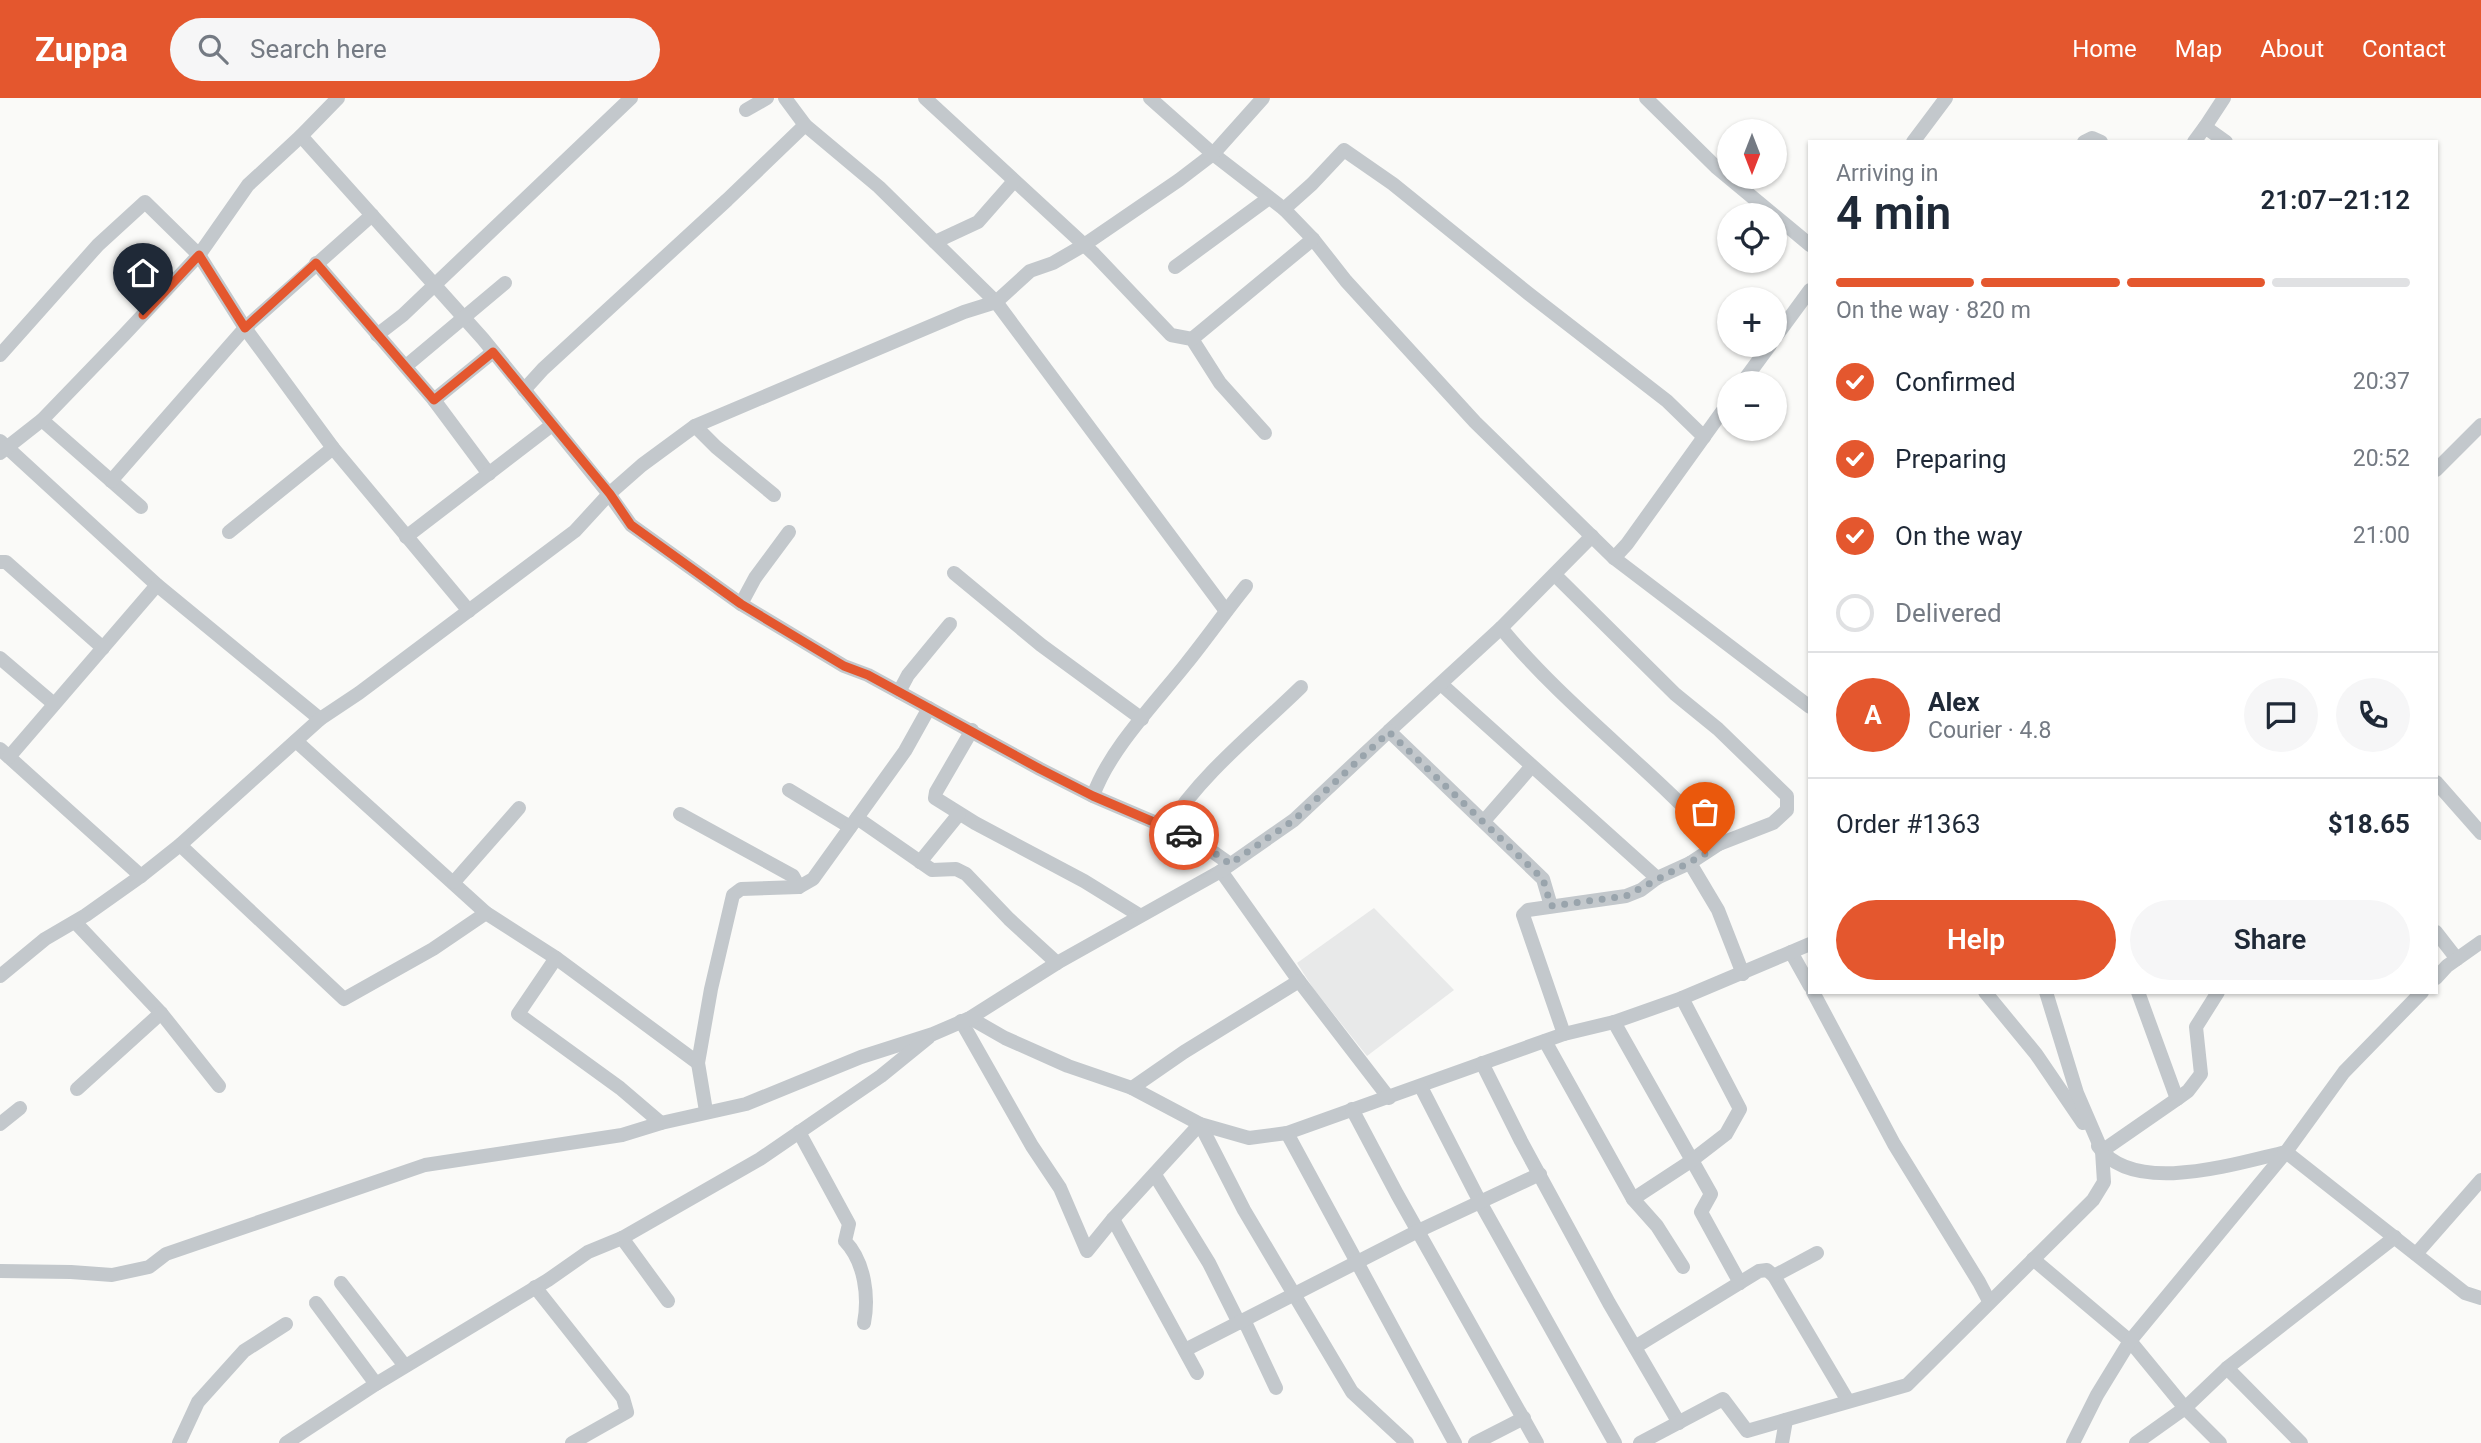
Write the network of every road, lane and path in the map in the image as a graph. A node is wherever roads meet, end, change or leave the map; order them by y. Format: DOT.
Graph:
graph roads {
  1 [pos="338,98"];
  2 [pos="631,98"];
  3 [pos="766,98"];
  4 [pos="785,98"];
  5 [pos="925,98"];
  6 [pos="1150,98"];
  7 [pos="1263,98"];
  8 [pos="1646,98"];
  9 [pos="1946,98"];
  10 [pos="2224,98"];
  11 [pos="746,110"];
  12 [pos="805,125"];
  13 [pos="2205,127"];
  14 [pos="301,136"];
  15 [pos="1914,140"];
  16 [pos="2195,140"];
  17 [pos="2223,140"];
  18 [pos="1213,154"];
  19 [pos="1014,181"];
  20 [pos="1269,198"];
  21 [pos="1284,209"];
  22 [pos="372,215"];
  23 [pos="1313,239"];
  24 [pos="935,242"];
  25 [pos="1808,243"];
  26 [pos="1084,245"];
  27 [pos="199,255"];
  28 [pos="316,263"];
  29 [pos="1175,267"];
  30 [pos="505,283"];
  31 [pos="435,284"];
  32 [pos="1808,293"];
  33 [pos="996,302"];
  34 [pos="465,318"];
  35 [pos="1787,321"];
  36 [pos="245,328"];
  37 [pos="377,335"];
  38 [pos="1192,339"];
  39 [pos="493,352"];
  40 [pos="0,355"];
  41 [pos="406,366"];
  42 [pos="524,390"];
  43 [pos="434,400"];
  44 [pos="1717,419"];
  45 [pos="42,420"];
  46 [pos="552,425"];
  47 [pos="2481,425"];
  48 [pos="695,426"];
  49 [pos="1265,433"];
  50 [pos="1704,437"];
  51 [pos="2,447"];
  52 [pos="333,448"];
  53 [pos="2438,468"];
  54 [pos="489,474"];
  55 [pos="111,481"];
  56 [pos="610,494"];
  57 [pos="774,495"];
  58 [pos="141,507"];
  59 [pos="229,532"];
  60 [pos="789,532"];
  61 [pos="1592,536"];
  62 [pos="406,537"];
  63 [pos="1614,558"];
  64 [pos="0,562"];
  65 [pos="954,573"];
  66 [pos="1555,575"];
  67 [pos="157,585"];
  68 [pos="1246,586"];
  69 [pos="741,604"];
  70 [pos="469,611"];
  71 [pos="1226,611"];
  72 [pos="950,624"];
  73 [pos="1501,628"];
  74 [pos="103,648"];
  75 [pos="0,658"];
  76 [pos="1441,684"];
  77 [pos="1301,687"];
  78 [pos="899,692"];
  79 [pos="54,704"];
  80 [pos="1808,704"];
  81 [pos="929,708"];
  82 [pos="320,719"];
  83 [pos="1142,719"];
  84 [pos="972,730"];
  85 [pos="1389,732"];
  86 [pos="296,741"];
  87 [pos="4,753"];
  88 [pos="1531,767"];
  89 [pos="2438,784"];
  90 [pos="789,790"];
  91 [pos="1093,796"];
  92 [pos="519,808"];
  93 [pos="680,814"];
  94 [pos="959,814"];
  95 [pos="1484,821"];
  96 [pos="853,823"];
  97 [pos="1168,827"];
  98 [pos="2481,833"];
  99 [pos="1719,844"];
  100 [pos="180,845"];
  101 [pos="920,862"];
  102 [pos="1690,863"];
  103 [pos="1226,868"];
  104 [pos="141,876"];
  105 [pos="1657,878"];
  106 [pos="454,882"];
  107 [pos="799,887"];
  108 [pos="1551,906"];
  109 [pos="486,913"];
  110 [pos="1139,915"];
  111 [pos="75,922"];
  112 [pos="2438,934"];
  113 [pos="2481,942"];
  114 [pos="1808,945"];
  115 [pos="1791,952"];
  116 [pos="556,958"];
  117 [pos="2457,958"];
  118 [pos="1056,963"];
  119 [pos="1,972"];
  120 [pos="1743,974"];
  121 [pos="2438,976"];
  122 [pos="1299,981"];
  123 [pos="1808,982"];
  124 [pos="1814,994"];
  125 [pos="1987,994"];
  126 [pos="2047,994"];
  127 [pos="2139,994"];
  128 [pos="2217,994"];
  129 [pos="2420,994"];
  130 [pos="1682,998"];
  131 [pos="160,1013"];
  132 [pos="965,1020"];
  133 [pos="1614,1022"];
  134 [pos="933,1034"];
  135 [pos="1564,1034"];
  136 [pos="1545,1041"];
  137 [pos="698,1063"];
  138 [pos="1482,1063"];
  139 [pos="219,1086"];
  140 [pos="1421,1087"];
  141 [pos="1132,1088"];
  142 [pos="77,1089"];
  143 [pos="1389,1098"];
  144 [pos="2177,1100"];
  145 [pos="20,1108"];
  146 [pos="1352,1109"];
  147 [pos="706,1111"];
  148 [pos="661,1123"];
  149 [pos="0,1124"];
  150 [pos="1200,1124"];
  151 [pos="799,1132"];
  152 [pos="1287,1133"];
  153 [pos="2102,1151"];
  154 [pos="2286,1153"];
  155 [pos="1690,1161"];
  156 [pos="1539,1174"];
  157 [pos="1155,1175"];
  158 [pos="2481,1180"];
  159 [pos="1633,1199"];
  160 [pos="1480,1202"];
  161 [pos="1113,1219"];
  162 [pos="1418,1231"];
  163 [pos="2395,1237"];
  164 [pos="622,1238"];
  165 [pos="1817,1253"];
  166 [pos="2416,1254"];
  167 [pos="2033,1259"];
  168 [pos="1357,1263"];
  169 [pos="1684,1267"];
  170 [pos="0,1272"];
  171 [pos="1774,1276"];
  172 [pos="341,1283"];
  173 [pos="1740,1283"];
  174 [pos="535,1287"];
  175 [pos="1295,1293"];
  176 [pos="2481,1298"];
  177 [pos="668,1301"];
  178 [pos="1989,1301"];
  179 [pos="316,1303"];
  180 [pos="1241,1321"];
  181 [pos="864,1323"];
  182 [pos="286,1325"];
  183 [pos="2130,1341"];
  184 [pos="1635,1347"];
  185 [pos="1185,1350"];
  186 [pos="405,1366"];
  187 [pos="2227,1368"];
  188 [pos="1197,1373"];
  189 [pos="376,1384"];
  190 [pos="1276,1388"];
  191 [pos="1848,1401"];
  192 [pos="2185,1408"];
  193 [pos="1524,1418"];
  194 [pos="1786,1420"];
  195 [pos="1679,1423"];
  196 [pos="179,1443"];
  197 [pos="286,1443"];
  198 [pos="572,1443"];
  199 [pos="1408,1443"];
  200 [pos="1455,1443"];
  201 [pos="1475,1443"];
  202 [pos="1537,1443"];
  203 [pos="1615,1443"];
  204 [pos="1640,1443"];
  205 [pos="1782,1443"];
  206 [pos="2073,1443"];
  207 [pos="2136,1443"];
  208 [pos="2221,1443"];
  209 [pos="2301,1443"];
  1 -- 14 [label="street"];
  2 -- 31 [label="street"];
  3 -- 11 [label="street"];
  4 -- 12 [label="street"];
  5 -- 19 [label="street"];
  6 -- 18 [label="street"];
  7 -- 18 [label="street"];
  8 -- 25 [label="street"];
  9 -- 15 [label="street"];
  10 -- 13 [label="street"];
  12 -- 24 [label="street"];
  12 -- 42 [label="street"];
  13 -- 16 [label="street"];
  13 -- 17 [label="street"];
  14 -- 22 [label="street"];
  14 -- 27 [label="street"];
  18 -- 20 [label="street"];
  18 -- 26 [label="street"];
  19 -- 24 [label="street"];
  19 -- 26 [label="street"];
  20 -- 21 [label="street"];
  20 -- 29 [label="street"];
  21 -- 23 [label="street"];
  21 -- 50 [label="street"];
  22 -- 28 [label="street"];
  22 -- 31 [label="street"];
  23 -- 38 [label="street"];
  23 -- 61 [label="street"];
  24 -- 33 [label="street"];
  26 -- 33 [label="street"];
  26 -- 38 [label="street"];
  27 -- 36 [label="street"];
  27 -- 40 [label="street"];
  27 -- 45 [label="street"];
  28 -- 36 [label="street"];
  28 -- 37 [label="street"];
  30 -- 34 [label="street"];
  31 -- 34 [label="street"];
  31 -- 37 [label="street"];
  32 -- 35 [label="street"];
  33 -- 48 [label="street"];
  33 -- 71 [label="street"];
  34 -- 39 [label="street"];
  34 -- 41 [label="street"];
  36 -- 52 [label="street"];
  36 -- 55 [label="street"];
  37 -- 41 [label="street"];
  38 -- 49 [label="street"];
  39 -- 42 [label="street"];
  39 -- 43 [label="street"];
  41 -- 43 [label="street"];
  42 -- 46 [label="street"];
  43 -- 54 [label="street"];
  44 -- 50 [label="street"];
  45 -- 51 [label="street"];
  45 -- 55 [label="street"];
  46 -- 54 [label="street"];
  46 -- 56 [label="street"];
  47 -- 53 [label="street"];
  48 -- 56 [label="street"];
  48 -- 57 [label="street"];
  50 -- 63 [label="street"];
  51 -- 67 [label="street"];
  52 -- 59 [label="street"];
  52 -- 62 [label="street"];
  54 -- 62 [label="street"];
  55 -- 58 [label="street"];
  56 -- 69 [label="street"];
  56 -- 70 [label="street"];
  60 -- 69 [label="street"];
  61 -- 63 [label="street"];
  61 -- 66 [label="street"];
  62 -- 70 [label="street"];
  63 -- 80 [label="street"];
  64 -- 74 [label="street"];
  65 -- 83 [label="street"];
  66 -- 73 [label="street"];
  66 -- 99 [label="street"];
  67 -- 74 [label="street"];
  67 -- 82 [label="street"];
  68 -- 71 [label="street"];
  69 -- 78 [label="street"];
  70 -- 82 [label="street"];
  71 -- 83 [label="street"];
  72 -- 78 [label="street"];
  73 -- 76 [label="street"];
  73 -- 99 [label="street"];
  74 -- 79 [label="street"];
  75 -- 79 [label="street"];
  76 -- 85 [label="street"];
  76 -- 88 [label="street"];
  77 -- 97 [label="street"];
  78 -- 81 [label="street"];
  79 -- 87 [label="street"];
  81 -- 84 [label="street"];
  81 -- 96 [label="street"];
  82 -- 86 [label="street"];
  83 -- 91 [label="street"];
  84 -- 91 [label="street"];
  84 -- 94 [label="street"];
  85 -- 95 [label="street"];
  85 -- 103 [label="street"];
  86 -- 100 [label="street"];
  86 -- 106 [label="street"];
  87 -- 104 [label="street"];
  88 -- 95 [label="street"];
  88 -- 105 [label="street"];
  89 -- 98 [label="street"];
  90 -- 96 [label="street"];
  91 -- 97 [label="street"];
  92 -- 106 [label="street"];
  93 -- 107 [label="street"];
  94 -- 101 [label="street"];
  94 -- 110 [label="street"];
  95 -- 108 [label="street"];
  96 -- 101 [label="street"];
  96 -- 107 [label="street"];
  97 -- 103 [label="street"];
  99 -- 102 [label="street"];
  100 -- 104 [label="street"];
  100 -- 109 [label="street"];
  101 -- 118 [label="street"];
  102 -- 105 [label="street"];
  102 -- 120 [label="street"];
  103 -- 110 [label="street"];
  103 -- 122 [label="street"];
  104 -- 111 [label="street"];
  105 -- 108 [label="street"];
  106 -- 109 [label="street"];
  107 -- 137 [label="street"];
  108 -- 135 [label="street"];
  109 -- 116 [label="street"];
  110 -- 118 [label="street"];
  111 -- 119 [label="street"];
  111 -- 131 [label="street"];
  112 -- 117 [label="street"];
  113 -- 117 [label="street"];
  114 -- 115 [label="street"];
  115 -- 120 [label="street"];
  115 -- 123 [label="street"];
  116 -- 137 [label="street"];
  116 -- 148 [label="street"];
  117 -- 121 [label="street"];
  118 -- 132 [label="street"];
  120 -- 130 [label="street"];
  122 -- 141 [label="street"];
  122 -- 143 [label="street"];
  124 -- 178 [label="street"];
  125 -- 153 [label="street"];
  126 -- 153 [label="street"];
  127 -- 144 [label="street"];
  128 -- 144 [label="street"];
  129 -- 154 [label="street"];
  130 -- 133 [label="street"];
  130 -- 155 [label="street"];
  131 -- 139 [label="street"];
  131 -- 142 [label="street"];
  132 -- 134 [label="street"];
  132 -- 141 [label="street"];
  132 -- 161 [label="street"];
  133 -- 135 [label="street"];
  133 -- 155 [label="street"];
  134 -- 147 [label="street"];
  134 -- 151 [label="street"];
  135 -- 136 [label="street"];
  136 -- 138 [label="street"];
  136 -- 159 [label="street"];
  137 -- 147 [label="street"];
  138 -- 140 [label="street"];
  138 -- 156 [label="street"];
  140 -- 143 [label="street"];
  140 -- 160 [label="street"];
  141 -- 150 [label="street"];
  143 -- 146 [label="street"];
  144 -- 153 [label="street"];
  145 -- 149 [label="street"];
  146 -- 152 [label="street"];
  146 -- 162 [label="street"];
  147 -- 148 [label="street"];
  148 -- 170 [label="street"];
  150 -- 152 [label="street"];
  150 -- 157 [label="street"];
  150 -- 175 [label="street"];
  151 -- 164 [label="street"];
  151 -- 181 [label="street"];
  152 -- 168 [label="street"];
  153 -- 154 [label="street"];
  153 -- 167 [label="street"];
  154 -- 163 [label="street"];
  154 -- 183 [label="street"];
  155 -- 159 [label="street"];
  155 -- 173 [label="street"];
  156 -- 160 [label="street"];
  156 -- 184 [label="street"];
  157 -- 161 [label="street"];
  157 -- 180 [label="street"];
  158 -- 166 [label="street"];
  159 -- 169 [label="street"];
  160 -- 162 [label="street"];
  160 -- 203 [label="street"];
  161 -- 185 [label="street"];
  162 -- 168 [label="street"];
  162 -- 193 [label="street"];
  163 -- 166 [label="street"];
  163 -- 187 [label="street"];
  164 -- 174 [label="street"];
  164 -- 177 [label="street"];
  165 -- 171 [label="street"];
  166 -- 176 [label="street"];
  167 -- 178 [label="street"];
  167 -- 183 [label="street"];
  168 -- 175 [label="street"];
  168 -- 200 [label="street"];
  171 -- 173 [label="street"];
  171 -- 191 [label="street"];
  172 -- 186 [label="street"];
  173 -- 184 [label="street"];
  174 -- 186 [label="street"];
  174 -- 198 [label="street"];
  175 -- 180 [label="street"];
  175 -- 199 [label="street"];
  178 -- 191 [label="street"];
  179 -- 189 [label="street"];
  180 -- 185 [label="street"];
  180 -- 190 [label="street"];
  182 -- 196 [label="street"];
  183 -- 192 [label="street"];
  183 -- 206 [label="street"];
  184 -- 195 [label="street"];
  185 -- 188 [label="street"];
  186 -- 189 [label="street"];
  187 -- 192 [label="street"];
  187 -- 209 [label="street"];
  189 -- 197 [label="street"];
  191 -- 194 [label="street"];
  192 -- 207 [label="street"];
  192 -- 208 [label="street"];
  193 -- 201 [label="street"];
  193 -- 202 [label="street"];
  194 -- 195 [label="street"];
  194 -- 205 [label="street"];
  195 -- 204 [label="street"];
}
